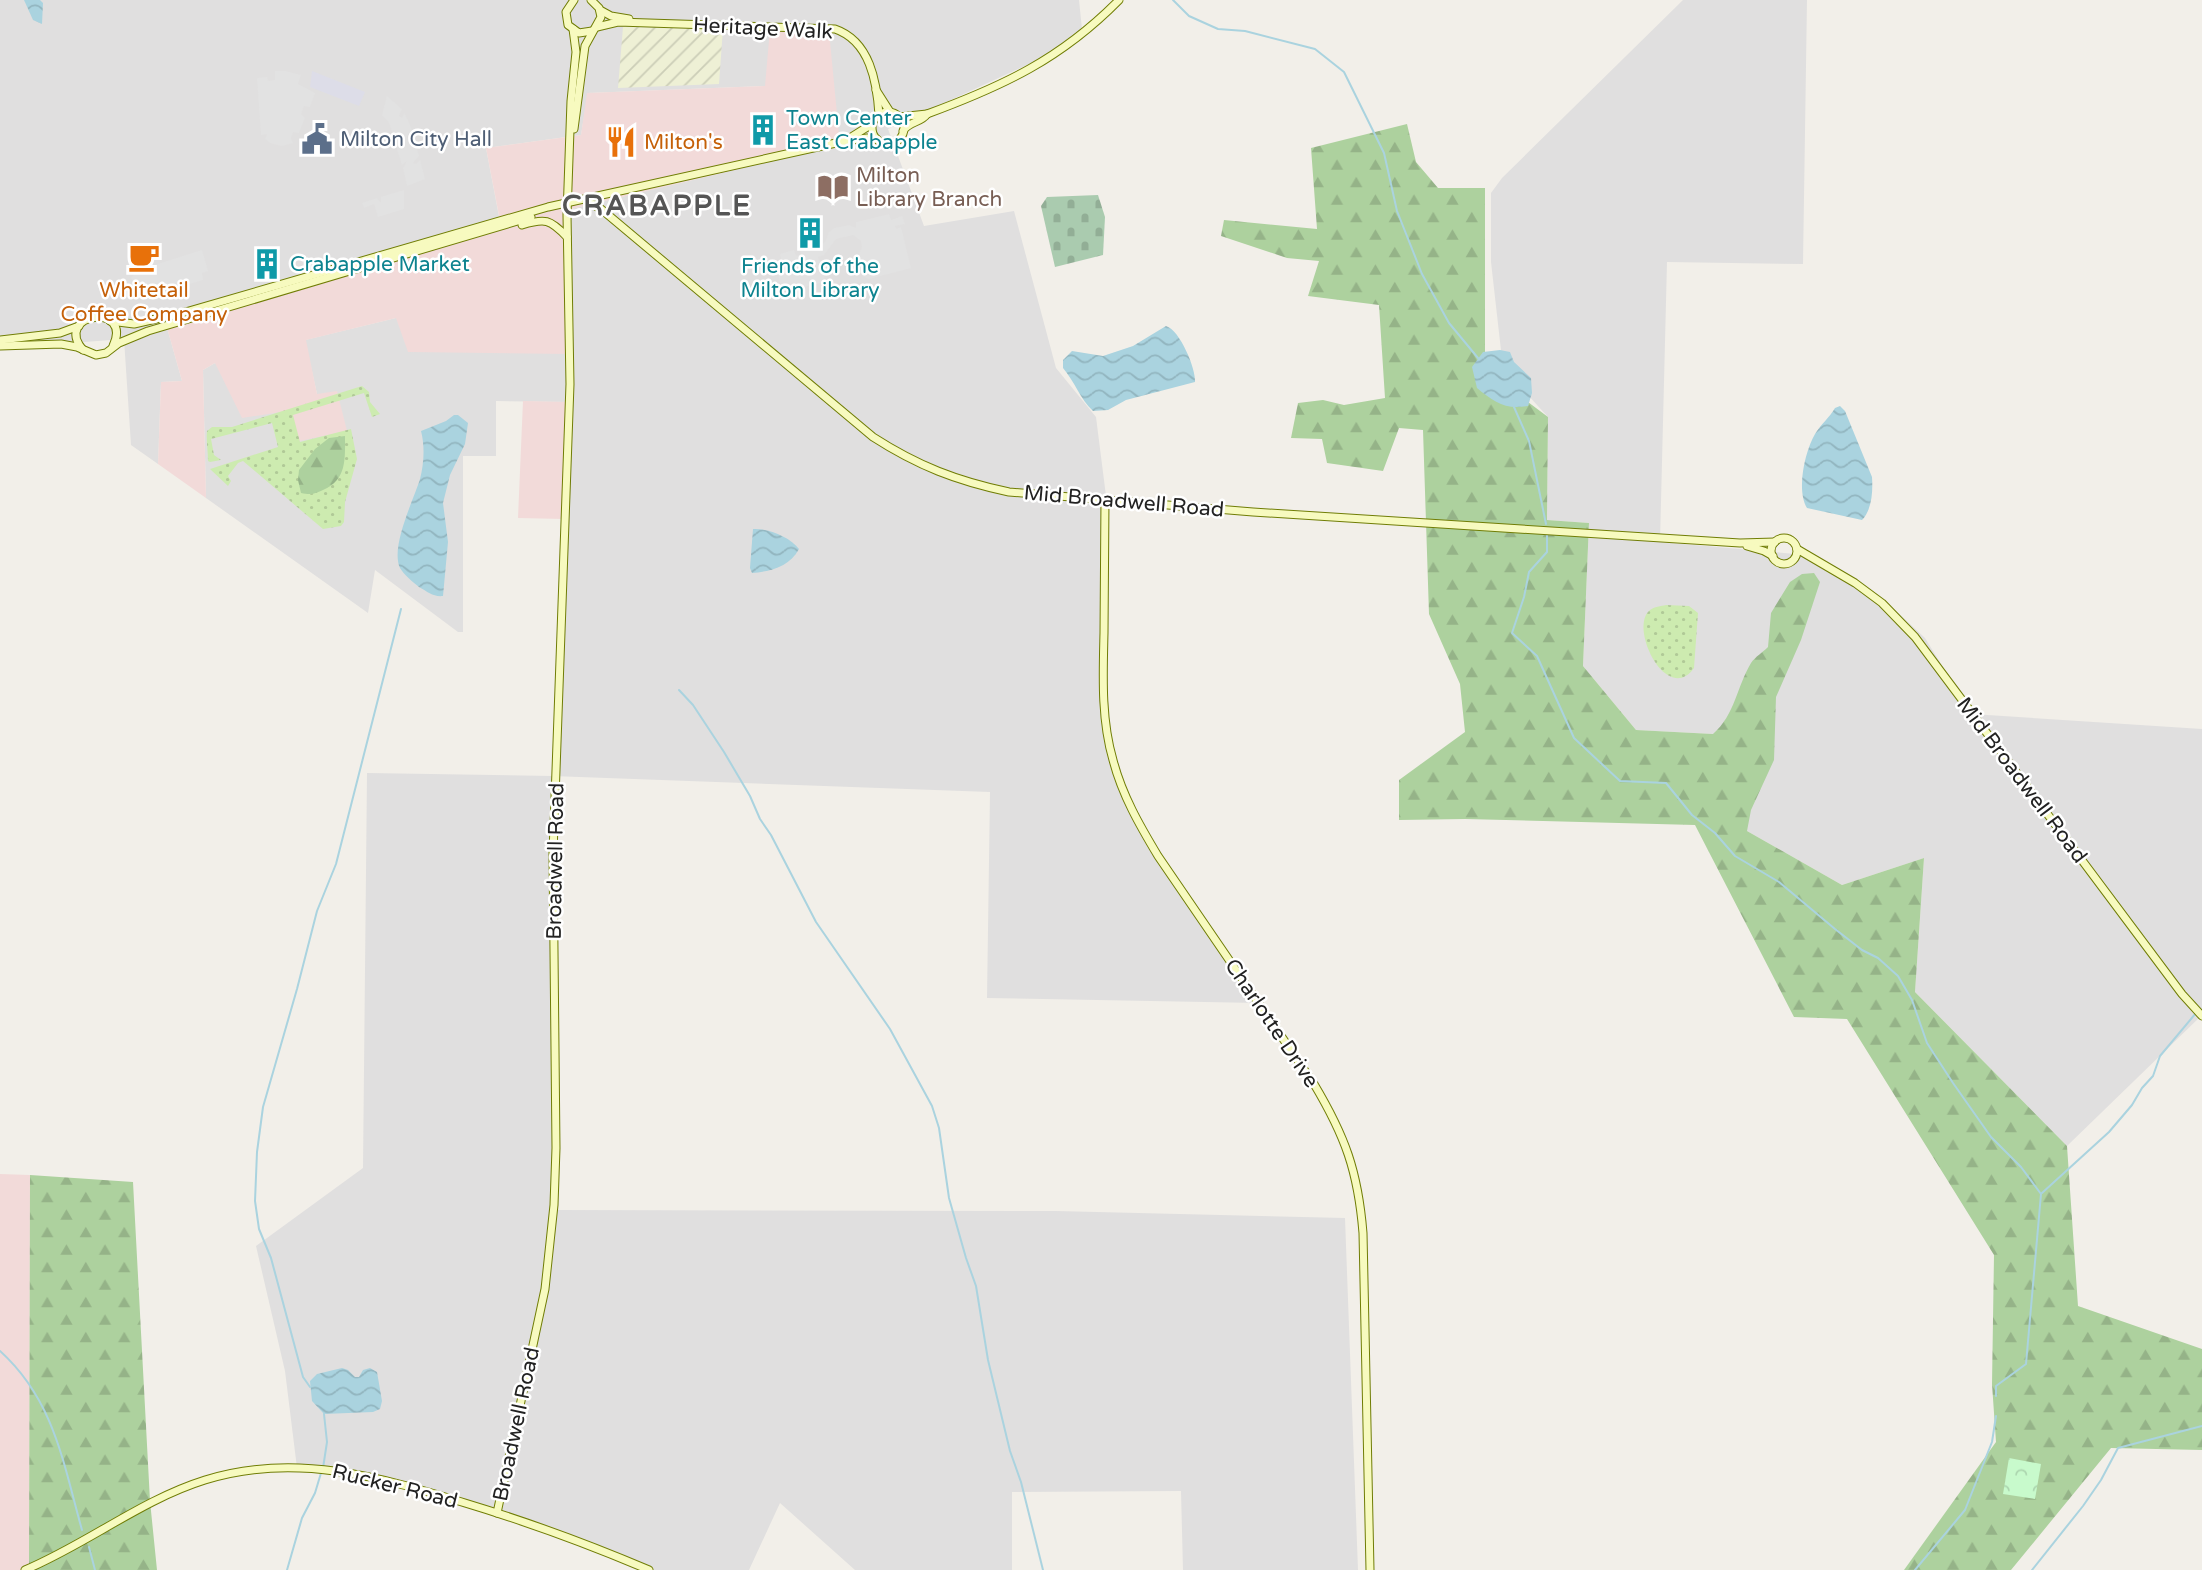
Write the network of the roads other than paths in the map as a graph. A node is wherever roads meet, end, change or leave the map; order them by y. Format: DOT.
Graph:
graph roads {
  1 [pos="573,0"];
  2 [pos="1119,0"];
  3 [pos="593,1"];
  4 [pos="562,8"];
  5 [pos="600,10"];
  6 [pos="654,24"];
  7 [pos="573,29"];
  8 [pos="595,29"];
  9 [pos="876,90"];
  10 [pos="890,112"];
  11 [pos="927,114"];
  12 [pos="878,115"];
  13 [pos="899,117"];
  14 [pos="872,124"];
  15 [pos="903,131"];
  16 [pos="877,139"];
  17 [pos="571,140"];
  18 [pos="845,141"];
  19 [pos="608,194"];
  20 [pos="585,200"];
  21 [pos="567,204"];
  22 [pos="601,209"];
  23 [pos="482,233"];
  24 [pos="568,237"];
  25 [pos="110,321"];
  26 [pos="79,326"];
  27 [pos="0,340"];
  28 [pos="0,346"];
  29 [pos="112,347"];
  30 [pos="83,350"];
  31 [pos="1105,499"];
  32 [pos="1775,542"];
  33 [pos="1740,543"];
  34 [pos="1797,549"];
  35 [pos="1773,556"];
  36 [pos="1793,560"];
  37 [pos="1822,566"];
  38 [pos="2202,1016"];
  39 [pos="497,1513"];
  40 [pos="25,1570"];
  41 [pos="649,1570"];
  42 [pos="1370,1570"];
  1 -- 4 [label="street"];
  1 -- 7 [label="street"];
  2 -- 11 [label="street"];
  3 -- 5 [label="street"];
  5 -- 6 [label="street, Heritage Walk"];
  5 -- 8 [label="street"];
  6 -- 8 [label="street, Heritage Walk"];
  6 -- 9 [label="street, Heritage Walk"];
  7 -- 8 [label="street, Heritage Walk"];
  7 -- 17 [label="street"];
  8 -- 17 [label="street"];
  9 -- 10 [label="street, Heritage Walk"];
  9 -- 12 [label="street, Heritage Walk"];
  10 -- 12 [label="street"];
  10 -- 13 [label="street"];
  11 -- 13 [label="street"];
  11 -- 15 [label="street"];
  12 -- 14 [label="street"];
  13 -- 15 [label="street"];
  14 -- 16 [label="street"];
  14 -- 18 [label="street"];
  15 -- 16 [label="street"];
  16 -- 18 [label="street"];
  17 -- 21 [label="street, Broadwell Road"];
  18 -- 19 [label="street"];
  19 -- 20 [label="street"];
  19 -- 22 [label="street"];
  20 -- 21 [label="street"];
  20 -- 22 [label="street, Mid Broadwell Road"];
  21 -- 23 [label="street"];
  21 -- 24 [label="street, Broadwell Road"];
  21 -- 25 [label="street"];
  22 -- 31 [label="street, Mid Broadwell Road"];
  23 -- 24 [label="street"];
  23 -- 29 [label="street"];
  24 -- 39 [label="street, Broadwell Road"];
  25 -- 26 [label="street"];
  25 -- 29 [label="street"];
  26 -- 27 [label="street"];
  26 -- 30 [label="street"];
  28 -- 30 [label="street"];
  29 -- 30 [label="street"];
  31 -- 33 [label="street, Mid Broadwell Road"];
  31 -- 42 [label="street, Charlotte Drive"];
  32 -- 33 [label="street, Mid Broadwell Road"];
  32 -- 34 [label="street"];
  32 -- 35 [label="street"];
  33 -- 35 [label="street, Mid Broadwell Road"];
  34 -- 36 [label="street"];
  34 -- 37 [label="street, Mid Broadwell Road"];
  35 -- 36 [label="street"];
  36 -- 37 [label="street, Mid Broadwell Road"];
  37 -- 38 [label="street, Mid Broadwell Road"];
  39 -- 40 [label="street, Rucker Road"];
  39 -- 41 [label="street, Rucker Road"];
}
